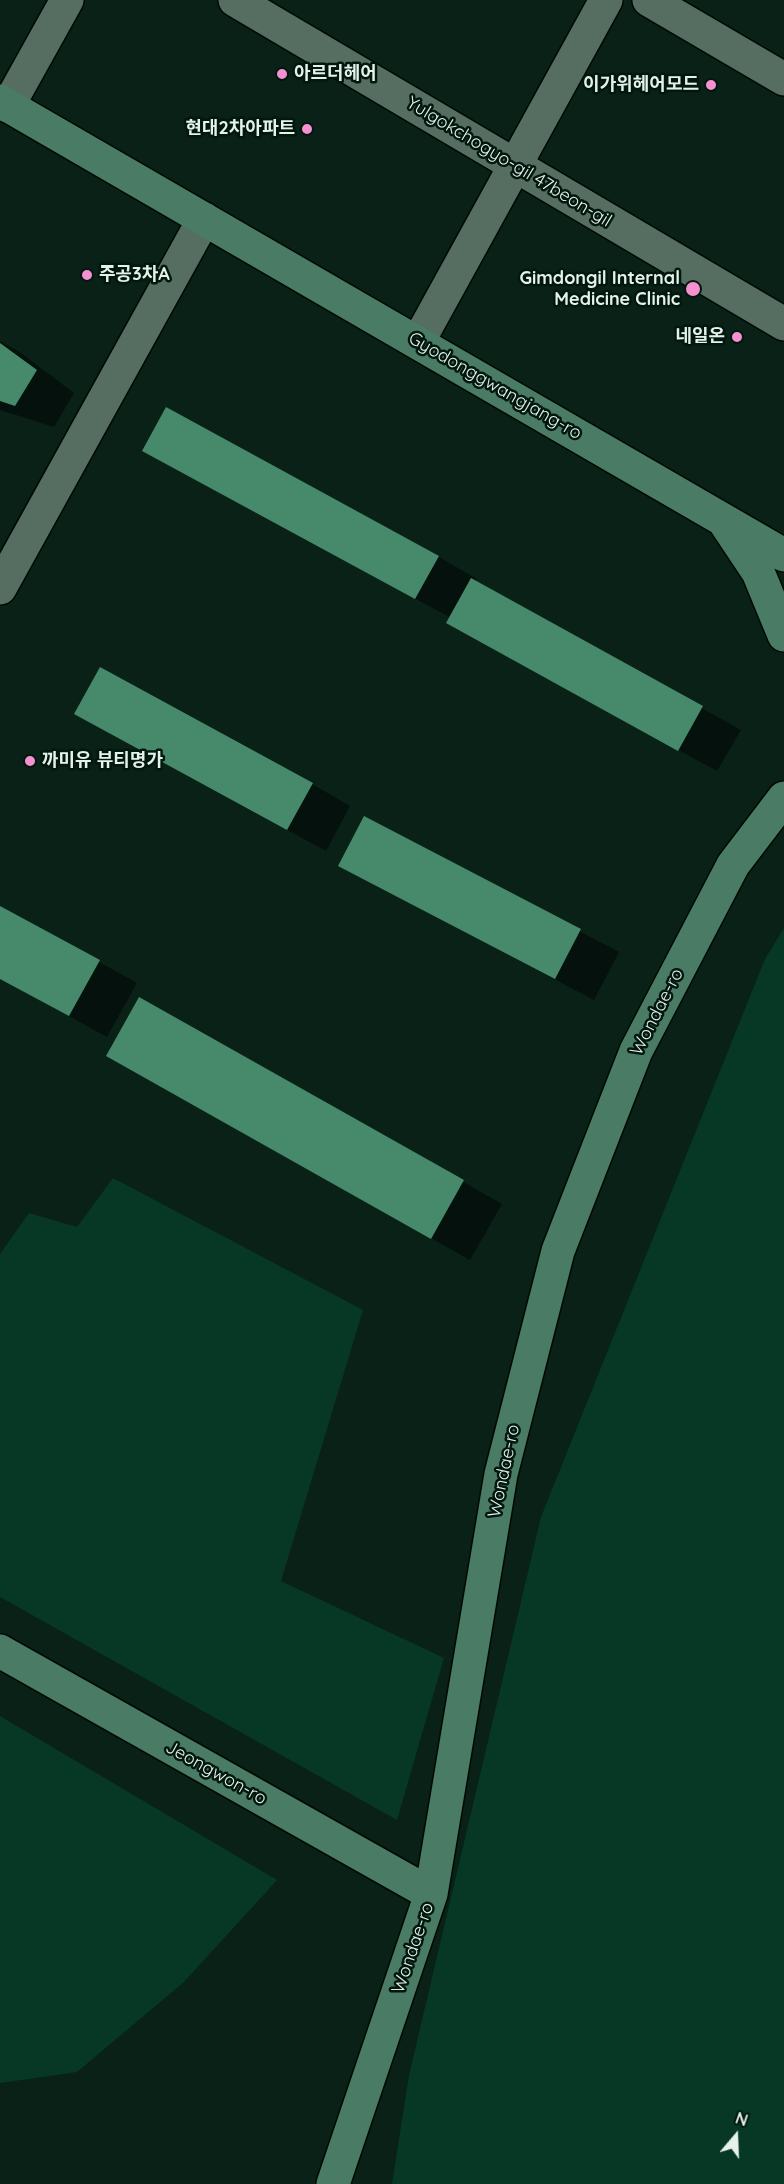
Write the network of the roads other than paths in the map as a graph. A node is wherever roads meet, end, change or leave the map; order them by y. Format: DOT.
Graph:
graph roads {
  1 [pos="67,0"];
  2 [pos="235,0"];
  3 [pos="606,0"];
  4 [pos="649,0"];
  5 [pos="784,79"];
  6 [pos="4,104"];
  7 [pos="513,165"];
  8 [pos="204,219"];
  9 [pos="784,324"];
  10 [pos="418,342"];
  11 [pos="722,518"];
  12 [pos="784,535"];
  13 [pos="784,555"];
  14 [pos="0,588"];
  15 [pos="784,635"];
  16 [pos="784,798"];
  17 [pos="0,1651"];
  18 [pos="431,1894"];
  19 [pos="333,2184"];
  1 -- 6 [label="street"];
  2 -- 7 [label="street, Yulgokchogyo-gil 47beon-gil"];
  3 -- 7 [label="street"];
  4 -- 5 [label="street"];
  6 -- 8 [label="street, Gyodonggwangjang-ro"];
  7 -- 9 [label="street, Yulgokchogyo-gil 47beon-gil"];
  7 -- 10 [label="street"];
  8 -- 10 [label="street, Gyodonggwangjang-ro"];
  8 -- 14 [label="street"];
  10 -- 11 [label="street, Gyodonggwangjang-ro"];
  11 -- 12 [label="street"];
  11 -- 13 [label="street, Gyodonggwangjang-ro"];
  11 -- 15 [label="street"];
  16 -- 18 [label="street, Wondae-ro"];
  17 -- 18 [label="street, Jeongwon-ro"];
  18 -- 19 [label="street, Wondae-ro"];
}
